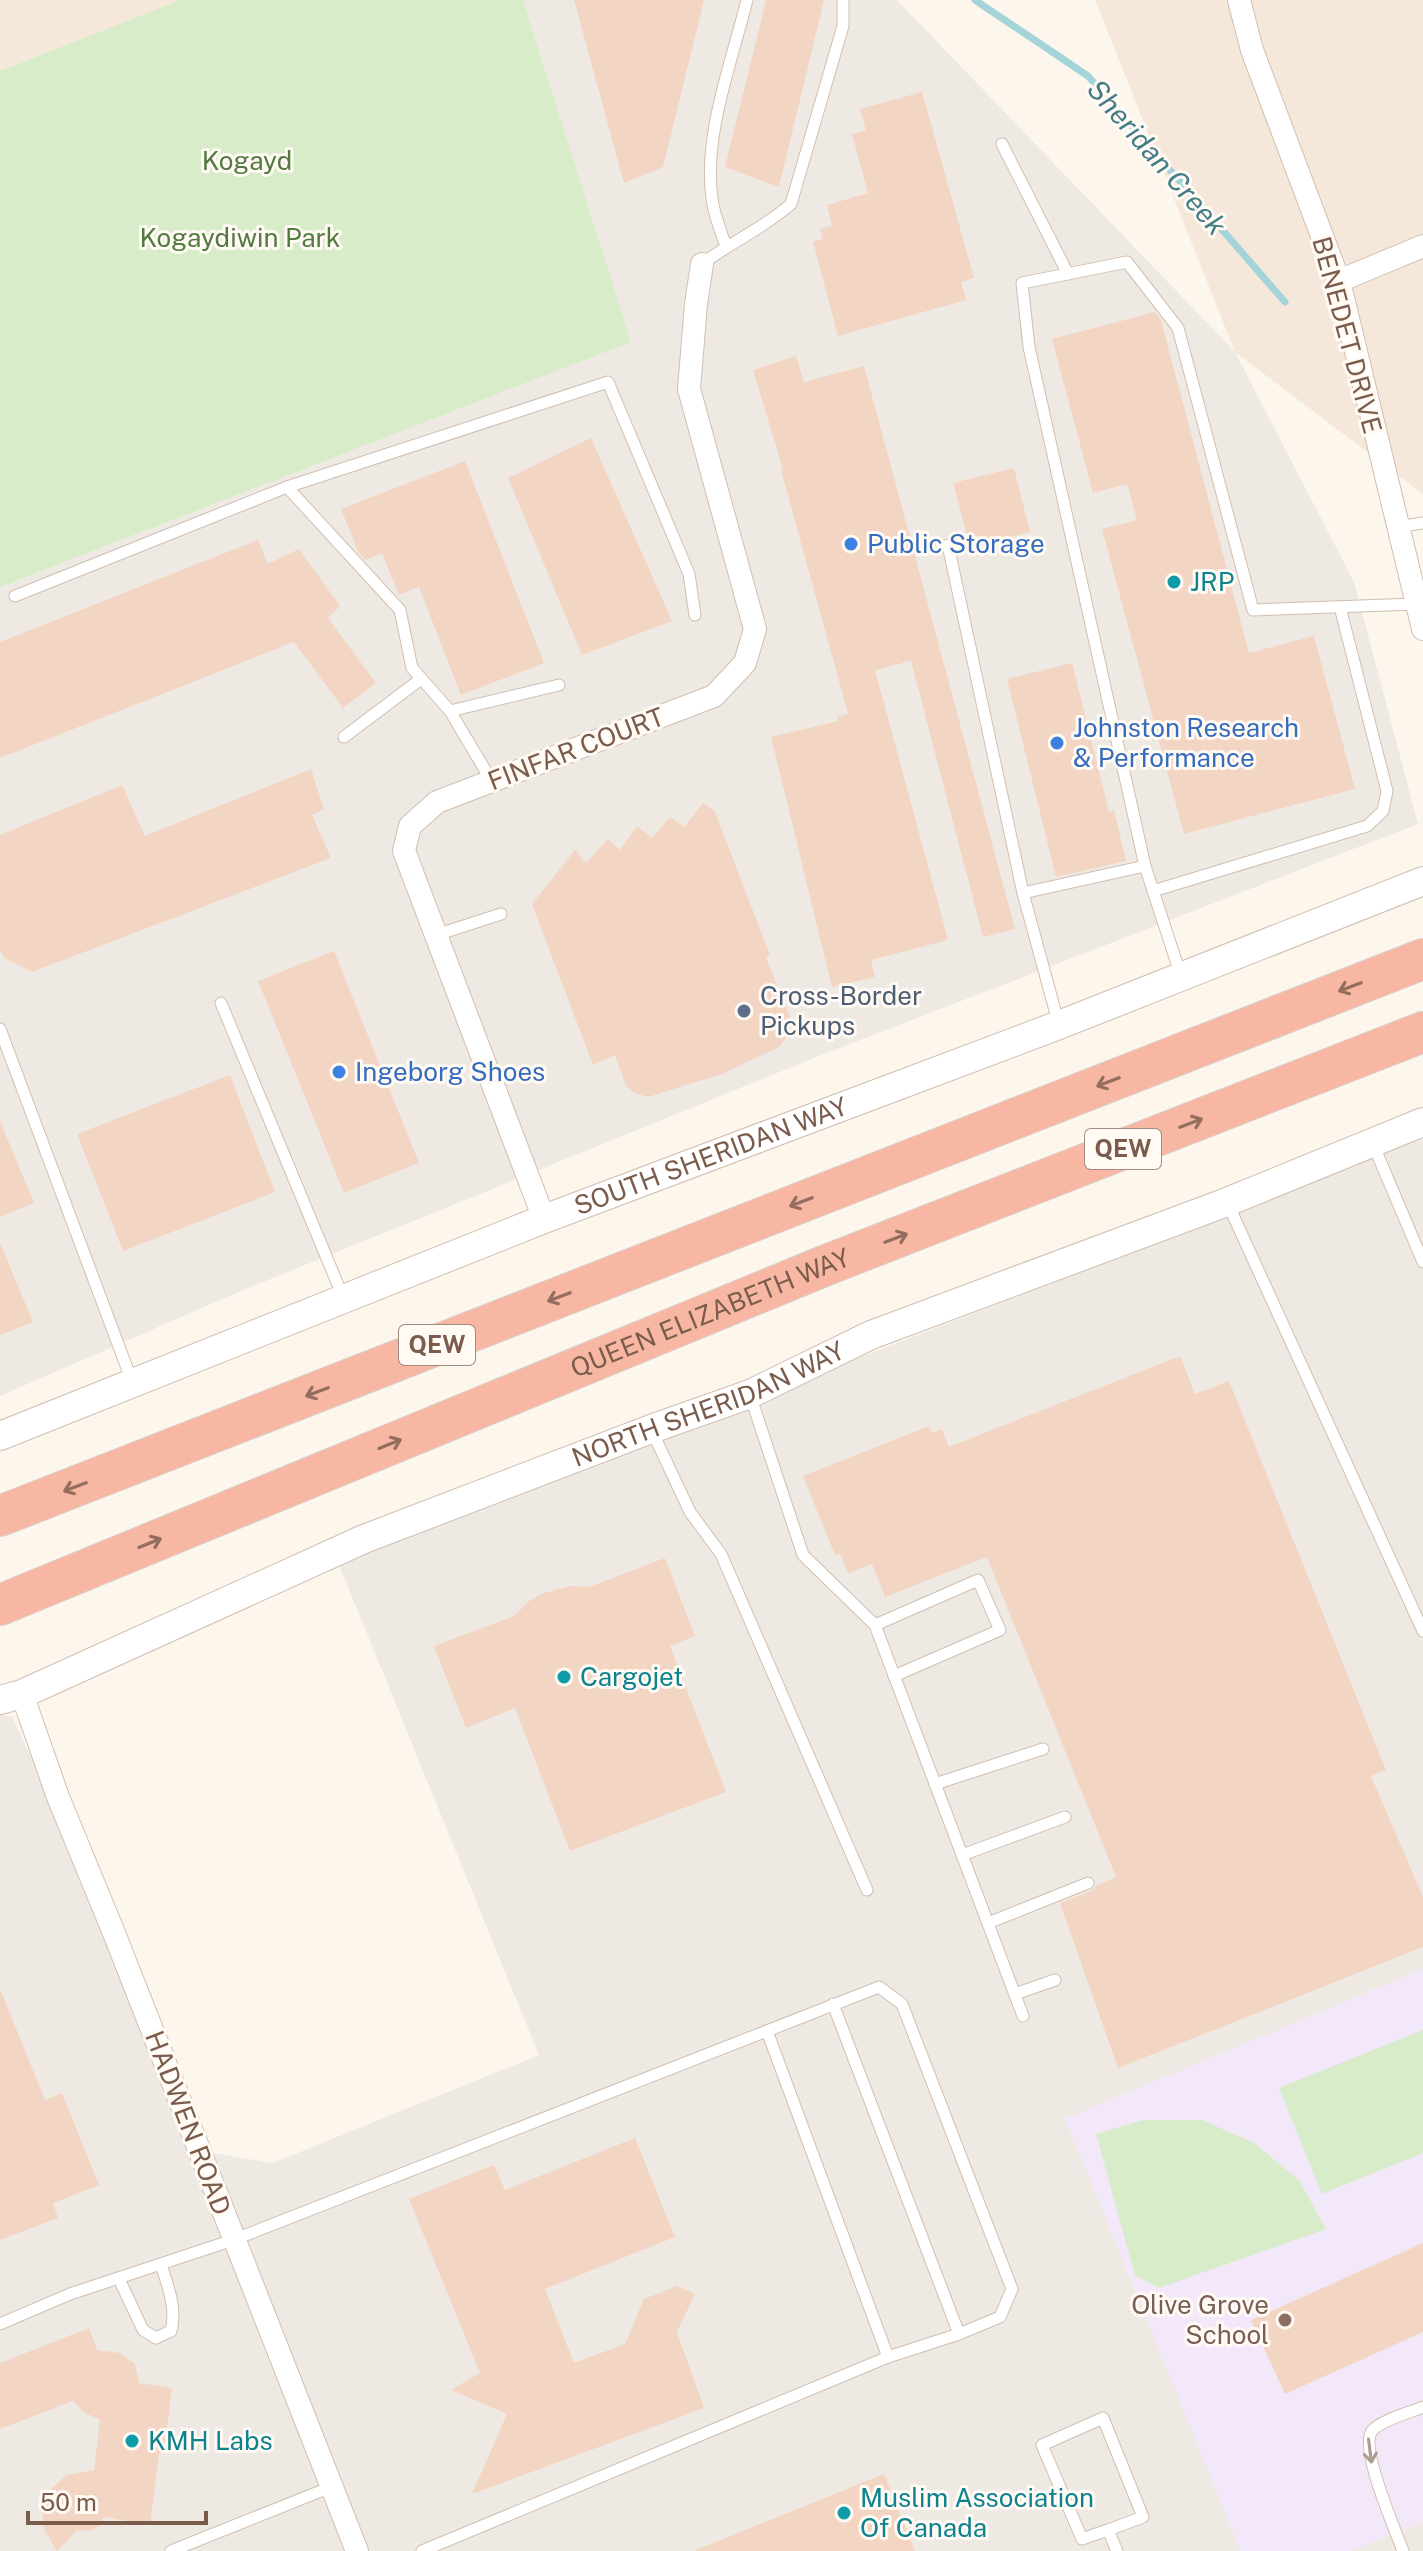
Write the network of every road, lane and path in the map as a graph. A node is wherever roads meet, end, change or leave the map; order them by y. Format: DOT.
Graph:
graph roads {
  1 [pos="747,0"];
  2 [pos="843,0"];
  3 [pos="1239,0"];
  4 [pos="1002,144"];
  5 [pos="726,246"];
  6 [pos="1423,246"];
  7 [pos="702,264"];
  8 [pos="1068,274"];
  9 [pos="1339,281"];
  10 [pos="287,487"];
  11 [pos="1423,523"];
  12 [pos="1397,527"];
  13 [pos="948,545"];
  14 [pos="15,596"];
  15 [pos="1415,604"];
  16 [pos="1340,607"];
  17 [pos="695,615"];
  18 [pos="1423,629"];
  19 [pos="421,679"];
  20 [pos="559,685"];
  21 [pos="450,711"];
  22 [pos="344,737"];
  23 [pos="491,780"];
  24 [pos="1145,866"];
  25 [pos="1423,881"];
  26 [pos="1153,891"];
  27 [pos="1023,893"];
  28 [pos="501,914"];
  29 [pos="436,935"];
  30 [pos="1423,959"];
  31 [pos="1181,977"];
  32 [pos="221,1003"];
  33 [pos="1059,1025"];
  34 [pos="1423,1032"];
  35 [pos="1,1036"];
  36 [pos="1423,1122"];
  37 [pos="1373,1144"];
  38 [pos="1227,1202"];
  39 [pos="544,1219"];
  40 [pos="1423,1262"];
  41 [pos="343,1297"];
  42 [pos="133,1384"];
  43 [pos="750,1394"];
  44 [pos="651,1429"];
  45 [pos="0,1436"];
  46 [pos="0,1516"];
  47 [pos="0,1605"];
  48 [pos="875,1625"];
  49 [pos="1423,1631"];
  50 [pos="894,1676"];
  51 [pos="11,1697"];
  52 [pos="1043,1749"];
  53 [pos="935,1784"];
  54 [pos="1065,1817"];
  55 [pos="962,1855"];
  56 [pos="1088,1883"];
  57 [pos="867,1890"];
  58 [pos="988,1923"];
  59 [pos="1055,1980"];
  60 [pos="1015,1994"];
  61 [pos="833,2004"];
  62 [pos="1023,2016"];
  63 [pos="767,2031"];
  64 [pos="233,2240"];
  65 [pos="161,2264"];
  66 [pos="119,2279"];
  67 [pos="0,2324"];
  68 [pos="959,2334"];
  69 [pos="888,2357"];
  70 [pos="1423,2407"];
  71 [pos="331,2487"];
  72 [pos="1108,2530"];
  73 [pos="171,2551"];
  74 [pos="357,2551"];
  75 [pos="422,2551"];
  76 [pos="1117,2551"];
  77 [pos="1403,2551"];
  1 -- 5 [label="lane"];
  2 -- 5 [label="lane"];
  3 -- 9 [label="street, BENEDET DRIVE"];
  4 -- 8 [label="lane"];
  5 -- 7 [label="lane"];
  6 -- 9 [label="street"];
  7 -- 23 [label="street, FINFAR COURT"];
  8 -- 16 [label="lane"];
  8 -- 24 [label="lane"];
  9 -- 12 [label="street, BENEDET DRIVE"];
  10 -- 14 [label="lane"];
  10 -- 17 [label="lane"];
  10 -- 19 [label="lane"];
  11 -- 12 [label="lane"];
  12 -- 15 [label="street, BENEDET DRIVE"];
  13 -- 27 [label="lane"];
  15 -- 16 [label="lane"];
  15 -- 18 [label="street, BENEDET DRIVE"];
  16 -- 26 [label="lane"];
  19 -- 21 [label="lane"];
  19 -- 22 [label="lane"];
  20 -- 21 [label="lane"];
  21 -- 23 [label="lane"];
  23 -- 29 [label="street, FINFAR COURT"];
  24 -- 26 [label="lane"];
  24 -- 27 [label="lane"];
  25 -- 31 [label="street, SOUTH SHERIDAN WAY"];
  26 -- 31 [label="lane"];
  27 -- 33 [label="lane"];
  28 -- 29 [label="lane"];
  29 -- 39 [label="street, FINFAR COURT"];
  30 -- 46 [label="highway, QEW, one-way"];
  31 -- 33 [label="street, SOUTH SHERIDAN WAY"];
  32 -- 41 [label="lane"];
  33 -- 39 [label="street, SOUTH SHERIDAN WAY"];
  47 -- 34 [label="highway, QUEEN ELIZABETH WAY / QEW, one-way"];
  35 -- 42 [label="lane"];
  36 -- 37 [label="street, NORTH SHERIDAN WAY"];
  37 -- 38 [label="street, NORTH SHERIDAN WAY"];
  37 -- 40 [label="lane"];
  38 -- 43 [label="street, NORTH SHERIDAN WAY"];
  38 -- 49 [label="lane"];
  39 -- 41 [label="street, SOUTH SHERIDAN WAY"];
  41 -- 42 [label="street, SOUTH SHERIDAN WAY"];
  42 -- 45 [label="street, SOUTH SHERIDAN WAY"];
  43 -- 44 [label="street, NORTH SHERIDAN WAY"];
  43 -- 48 [label="lane"];
  44 -- 51 [label="street, NORTH SHERIDAN WAY"];
  44 -- 57 [label="lane"];
  48 -- 50 [label="lane"];
  48 -- 50 [label="lane"];
  50 -- 53 [label="lane"];
  51 -- 64 [label="street, HADWEN ROAD"];
  52 -- 53 [label="lane"];
  53 -- 55 [label="lane"];
  54 -- 55 [label="lane"];
  55 -- 58 [label="lane"];
  56 -- 58 [label="lane"];
  58 -- 60 [label="lane"];
  59 -- 60 [label="lane"];
  60 -- 62 [label="lane"];
  61 -- 63 [label="lane"];
  61 -- 68 [label="lane"];
  61 -- 68 [label="lane"];
  63 -- 64 [label="lane"];
  63 -- 69 [label="lane"];
  64 -- 65 [label="lane"];
  64 -- 71 [label="street, HADWEN ROAD"];
  65 -- 66 [label="lane"];
  65 -- 66 [label="lane"];
  66 -- 67 [label="lane"];
  68 -- 69 [label="lane"];
  69 -- 75 [label="lane"];
  70 -- 77 [label="lane, one-way"];
  71 -- 73 [label="lane"];
  71 -- 74 [label="street, HADWEN ROAD"];
  72 -- 72 [label="lane"];
  72 -- 76 [label="lane"];
}
